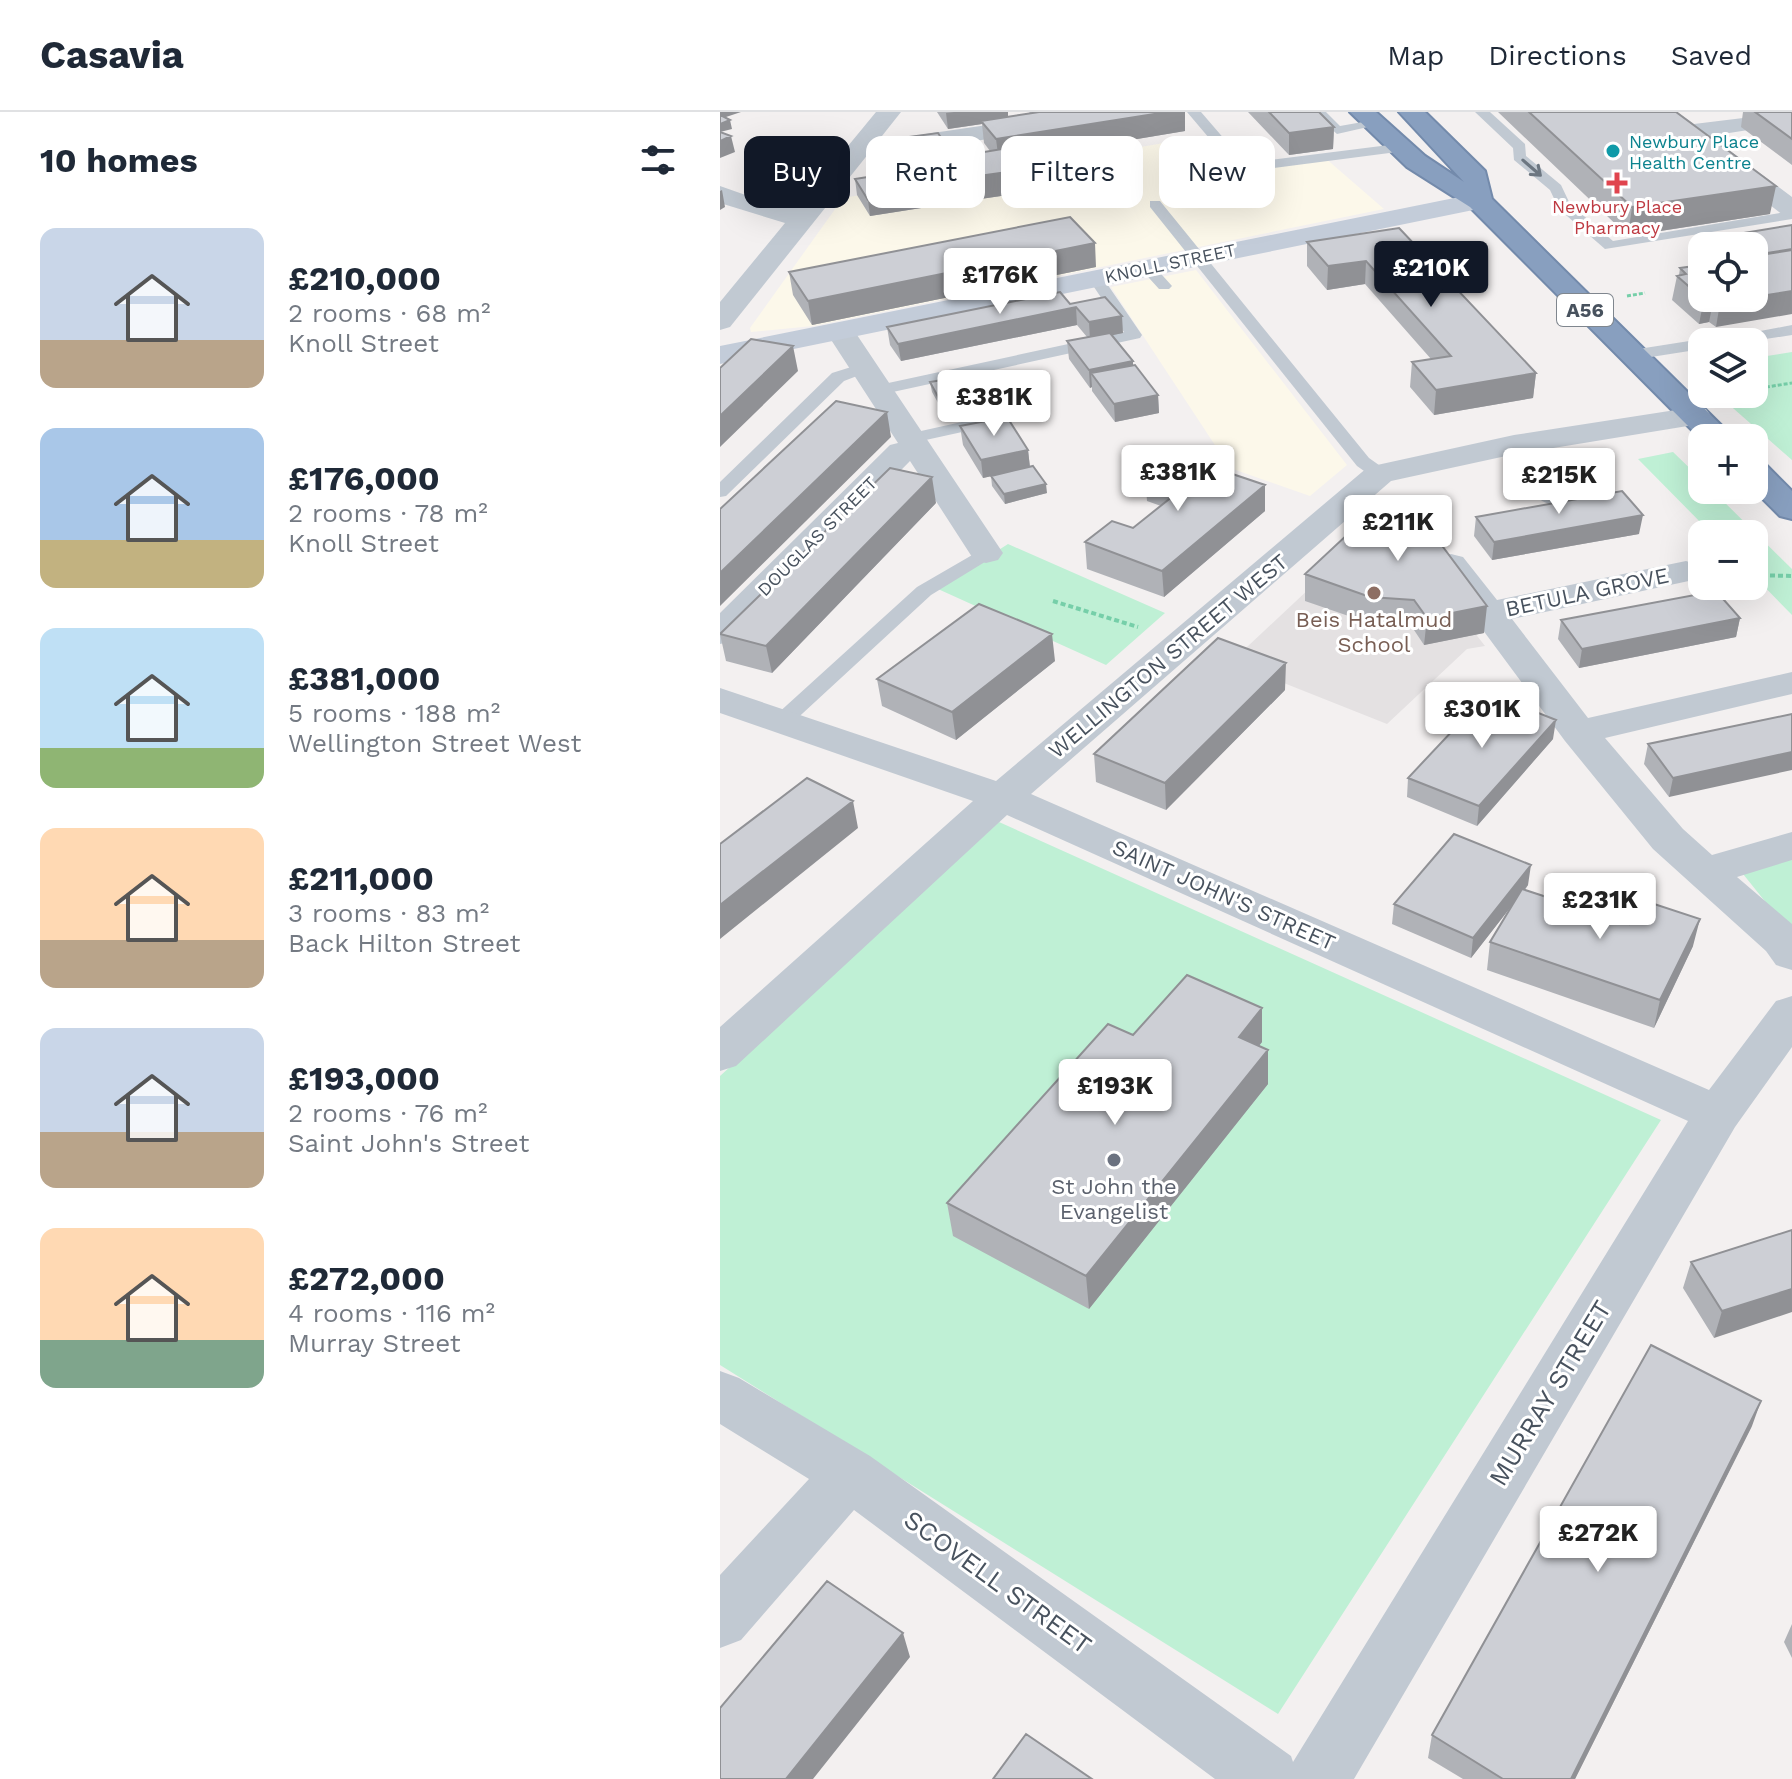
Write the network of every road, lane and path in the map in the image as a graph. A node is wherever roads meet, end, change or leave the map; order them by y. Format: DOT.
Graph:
graph roads {
  1 [pos="889,112"];
  2 [pos="1127,112"];
  3 [pos="1319,112"];
  4 [pos="1411,112"];
  5 [pos="1482,112"];
  6 [pos="1662,112"];
  7 [pos="1188,116"];
  8 [pos="1792,116"];
  9 [pos="1368,118"];
  10 [pos="1018,120"];
  11 [pos="1689,132"];
  12 [pos="1196,136"];
  13 [pos="864,146"];
  14 [pos="1397,148"];
  15 [pos="720,194"];
  16 [pos="1479,201"];
  17 [pos="1155,204"];
  18 [pos="1792,209"];
  19 [pos="1792,215"];
  20 [pos="803,217"];
  21 [pos="1198,257"];
  22 [pos="1096,278"];
  23 [pos="720,321"];
  24 [pos="1792,330"];
  25 [pos="841,332"];
  26 [pos="1768,334"];
  27 [pos="1688,346"];
  28 [pos="720,355"];
  29 [pos="1632,355"];
  30 [pos="872,379"];
  31 [pos="1792,383"];
  32 [pos="1768,387"];
  33 [pos="1034,411"];
  34 [pos="1703,424"];
  35 [pos="1688,429"];
  36 [pos="915,443"];
  37 [pos="1514,445"];
  38 [pos="1768,486"];
  39 [pos="1390,487"];
  40 [pos="720,492"];
  41 [pos="1553,497"];
  42 [pos="1792,509"];
  43 [pos="1429,537"];
  44 [pos="986,553"];
  45 [pos="1686,572"];
  46 [pos="1768,575"];
  47 [pos="1792,576"];
  48 [pos="1053,601"];
  49 [pos="1488,613"];
  50 [pos="720,633"];
  51 [pos="1184,644"];
  52 [pos="1792,683"];
  53 [pos="720,700"];
  54 [pos="783,720"];
  55 [pos="1579,732"];
  56 [pos="1002,797"];
  57 [pos="1792,846"];
  58 [pos="1704,872"];
  59 [pos="1787,947"];
  60 [pos="1784,1044"];
  61 [pos="720,1054"];
  62 [pos="1718,1114"];
  63 [pos="720,1395"];
  64 [pos="850,1474"];
  65 [pos="720,1619"];
  66 [pos="1268,1779"];
  67 [pos="1318,1779"];
  1 -- 13 [label="street"];
  2 -- 10 [label="street"];
  3 -- 9 [label="lane"];
  4 -- 16 [label="highway, A56"];
  5 -- 19 [label="lane, one-way"];
  6 -- 11 [label="street"];
  7 -- 12 [label="lane"];
  7 -- 14 [label="lane"];
  8 -- 11 [label="street"];
  9 -- 14 [label="highway, A56"];
  10 -- 13 [label="street"];
  11 -- 18 [label="street"];
  13 -- 20 [label="street"];
  14 -- 16 [label="highway, A56"];
  15 -- 20 [label="street"];
  16 -- 21 [label="main road, KNOLL STREET"];
  16 -- 29 [label="highway, A56"];
  17 -- 21 [label="lane"];
  20 -- 23 [label="street"];
  21 -- 22 [label="main road, KNOLL STREET"];
  21 -- 39 [label="lane"];
  22 -- 25 [label="main road, KNOLL STREET"];
  22 -- 30 [label="lane"];
  24 -- 26 [label="lane"];
  25 -- 28 [label="main road, KNOLL STREET"];
  25 -- 30 [label="street"];
  27 -- 29 [label="lane"];
  29 -- 34 [label="highway, A56"];
  30 -- 36 [label="street"];
  30 -- 40 [label="lane"];
  31 -- 32 [label="path"];
  33 -- 36 [label="lane"];
  35 -- 37 [label="street, WELLINGTON STREET WEST"];
  36 -- 44 [label="street"];
  36 -- 50 [label="street, DOUGLAS STREET"];
  37 -- 39 [label="street, WELLINGTON STREET WEST"];
  37 -- 41 [label="street"];
  38 -- 42 [label="highway"];
  39 -- 51 [label="street, WELLINGTON STREET WEST"];
  43 -- 49 [label="street"];
  44 -- 54 [label="lane"];
  45 -- 49 [label="street, BETULA GROVE"];
  46 -- 47 [label="path"];
  48 -- 51 [label="path"];
  49 -- 55 [label="street"];
  51 -- 56 [label="street, WELLINGTON STREET WEST"];
  52 -- 55 [label="street"];
  53 -- 54 [label="street, SAINT JOHN'S STREET"];
  54 -- 56 [label="street, SAINT JOHN'S STREET"];
  55 -- 58 [label="street"];
  56 -- 61 [label="street, WELLINGTON STREET WEST"];
  56 -- 62 [label="street, SAINT JOHN'S STREET"];
  57 -- 58 [label="street"];
  58 -- 59 [label="street"];
  60 -- 62 [label="street, MURRAY STREET"];
  62 -- 67 [label="street, MURRAY STREET"];
  63 -- 64 [label="street, SCOVELL STREET"];
  64 -- 65 [label="street"];
  64 -- 66 [label="street, SCOVELL STREET"];
}
